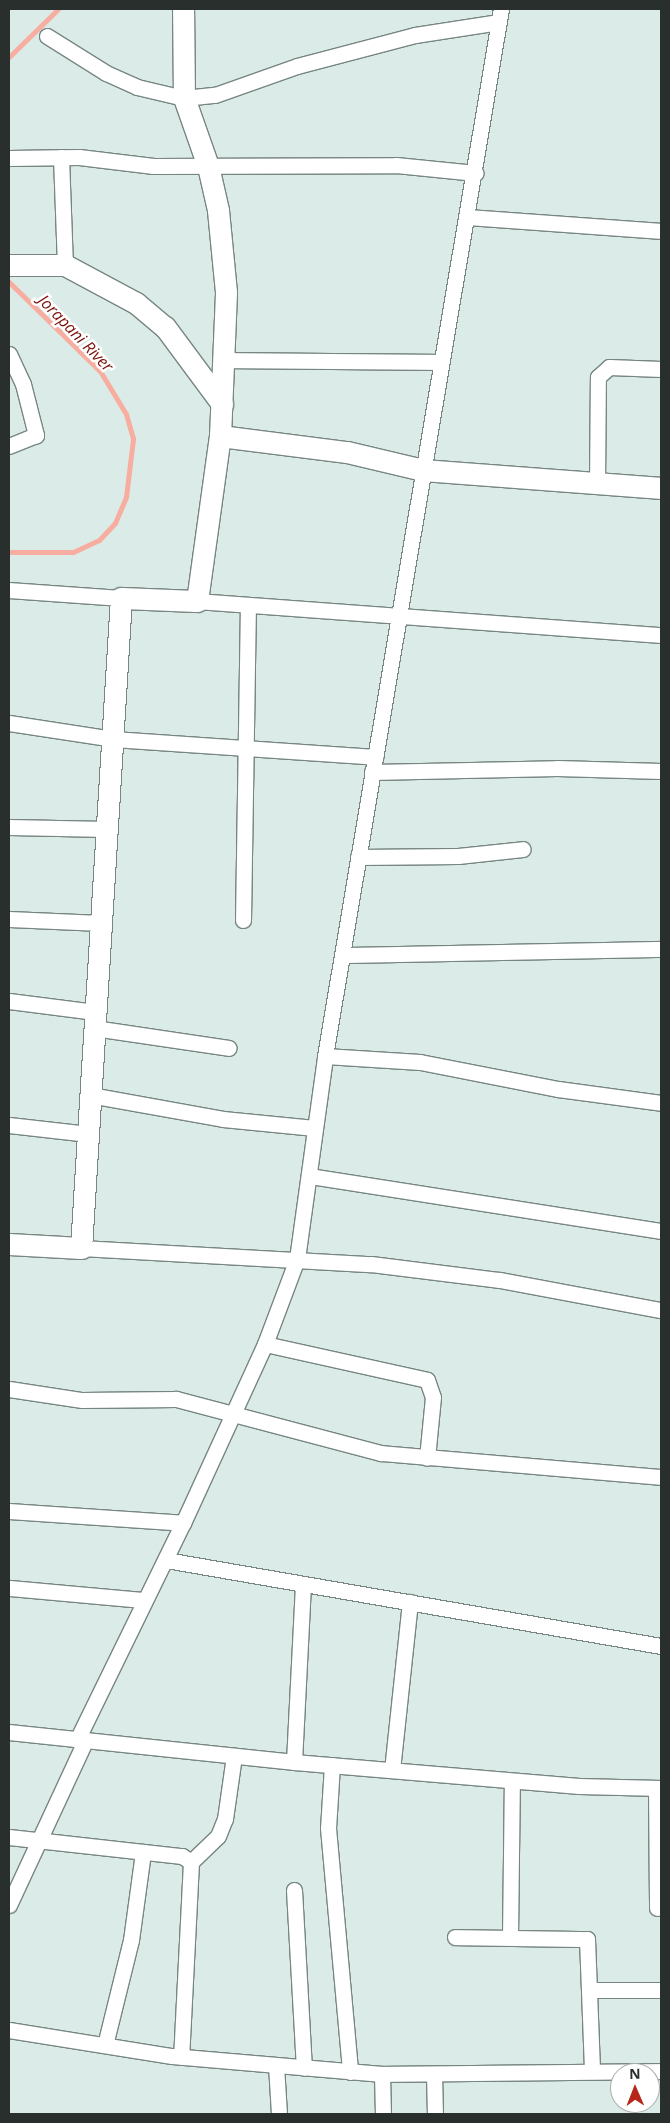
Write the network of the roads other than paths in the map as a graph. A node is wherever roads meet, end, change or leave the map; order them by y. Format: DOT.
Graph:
graph roads {
  1 [pos="184,9"];
  2 [pos="500,15"];
  3 [pos="47,36"];
  4 [pos="184,98"];
  5 [pos="61,157"];
  6 [pos="9,158"];
  7 [pos="208,166"];
  8 [pos="476,173"];
  9 [pos="468,217"];
  10 [pos="661,231"];
  11 [pos="9,265"];
  12 [pos="56,265"];
  13 [pos="9,354"];
  14 [pos="224,360"];
  15 [pos="439,362"];
  16 [pos="661,369"];
  17 [pos="222,404"];
  18 [pos="220,436"];
  19 [pos="9,446"];
  20 [pos="423,470"];
  21 [pos="597,484"];
  22 [pos="661,488"];
  23 [pos="9,590"];
  24 [pos="121,598"];
  25 [pos="197,601"];
  26 [pos="248,606"];
  27 [pos="399,618"];
  28 [pos="661,635"];
  29 [pos="9,723"];
  30 [pos="112,739"];
  31 [pos="245,747"];
  32 [pos="375,757"];
  33 [pos="661,771"];
  34 [pos="372,772"];
  35 [pos="9,827"];
  36 [pos="107,830"];
  37 [pos="523,849"];
  38 [pos="358,857"];
  39 [pos="9,918"];
  40 [pos="243,920"];
  41 [pos="101,923"];
  42 [pos="661,949"];
  43 [pos="342,955"];
  44 [pos="9,1001"];
  45 [pos="95,1020"];
  46 [pos="229,1048"];
  47 [pos="325,1056"];
  48 [pos="90,1095"];
  49 [pos="661,1103"];
  50 [pos="9,1126"];
  51 [pos="315,1128"];
  52 [pos="88,1134"];
  53 [pos="310,1176"];
  54 [pos="661,1231"];
  55 [pos="9,1244"];
  56 [pos="81,1248"];
  57 [pos="297,1258"];
  58 [pos="661,1310"];
  59 [pos="265,1344"];
  60 [pos="9,1389"];
  61 [pos="231,1412"];
  62 [pos="427,1458"];
  63 [pos="661,1477"];
  64 [pos="9,1511"];
  65 [pos="183,1523"];
  66 [pos="166,1560"];
  67 [pos="303,1584"];
  68 [pos="9,1588"];
  69 [pos="142,1600"];
  70 [pos="410,1602"];
  71 [pos="661,1646"];
  72 [pos="9,1732"];
  73 [pos="81,1740"];
  74 [pos="234,1756"];
  75 [pos="294,1762"];
  76 [pos="332,1765"];
  77 [pos="392,1770"];
  78 [pos="512,1781"];
  79 [pos="659,1788"];
  80 [pos="9,1837"];
  81 [pos="38,1843"];
  82 [pos="143,1852"];
  83 [pos="191,1862"];
  84 [pos="294,1890"];
  85 [pos="9,1905"];
  86 [pos="657,1908"];
  87 [pos="456,1936"];
  88 [pos="510,1937"];
  89 [pos="590,1990"];
  90 [pos="661,1990"];
  91 [pos="9,2030"];
  92 [pos="104,2045"];
  93 [pos="181,2057"];
  94 [pos="276,2065"];
  95 [pos="304,2068"];
  96 [pos="592,2070"];
  97 [pos="661,2071"];
  98 [pos="350,2072"];
  99 [pos="382,2074"];
  100 [pos="434,2074"];
  101 [pos="279,2114"];
  102 [pos="383,2114"];
  103 [pos="435,2114"];
  1 -- 4 [label="street"];
  2 -- 4 [label="street"];
  2 -- 8 [label="street"];
  3 -- 4 [label="street"];
  4 -- 7 [label="street"];
  5 -- 6 [label="street"];
  5 -- 7 [label="street"];
  5 -- 12 [label="street"];
  7 -- 8 [label="street"];
  7 -- 14 [label="street"];
  8 -- 9 [label="street"];
  9 -- 10 [label="street"];
  9 -- 15 [label="street"];
  11 -- 12 [label="street"];
  12 -- 17 [label="street"];
  13 -- 19 [label="street"];
  14 -- 15 [label="street"];
  14 -- 17 [label="street"];
  15 -- 20 [label="street"];
  16 -- 21 [label="street"];
  17 -- 18 [label="street"];
  18 -- 20 [label="street"];
  18 -- 25 [label="street"];
  20 -- 21 [label="street"];
  20 -- 27 [label="street"];
  21 -- 22 [label="street"];
  23 -- 24 [label="street"];
  24 -- 25 [label="street"];
  24 -- 30 [label="street"];
  25 -- 26 [label="street"];
  26 -- 27 [label="street"];
  26 -- 31 [label="street"];
  27 -- 28 [label="street"];
  27 -- 32 [label="street"];
  29 -- 30 [label="street"];
  30 -- 31 [label="street"];
  30 -- 36 [label="street"];
  31 -- 32 [label="street"];
  31 -- 40 [label="street"];
  32 -- 34 [label="street"];
  33 -- 34 [label="street"];
  34 -- 38 [label="street"];
  35 -- 36 [label="street"];
  36 -- 41 [label="street"];
  37 -- 38 [label="street"];
  38 -- 43 [label="street"];
  39 -- 41 [label="street"];
  41 -- 45 [label="street"];
  42 -- 43 [label="street"];
  43 -- 47 [label="street"];
  44 -- 45 [label="street"];
  45 -- 46 [label="street"];
  45 -- 48 [label="street"];
  47 -- 49 [label="street"];
  47 -- 51 [label="street"];
  48 -- 51 [label="street"];
  48 -- 52 [label="street"];
  50 -- 52 [label="street"];
  51 -- 53 [label="street"];
  52 -- 56 [label="street"];
  53 -- 54 [label="street"];
  53 -- 57 [label="street"];
  55 -- 56 [label="street"];
  56 -- 57 [label="street"];
  57 -- 58 [label="street"];
  57 -- 59 [label="street"];
  59 -- 61 [label="street"];
  59 -- 62 [label="street"];
  60 -- 61 [label="street"];
  61 -- 62 [label="street"];
  61 -- 65 [label="street"];
  62 -- 63 [label="street"];
  64 -- 65 [label="street"];
  65 -- 66 [label="street"];
  66 -- 67 [label="street"];
  66 -- 69 [label="street"];
  67 -- 70 [label="street"];
  67 -- 75 [label="street"];
  68 -- 69 [label="street"];
  69 -- 73 [label="street"];
  70 -- 71 [label="street"];
  70 -- 77 [label="street"];
  72 -- 73 [label="street"];
  73 -- 74 [label="street"];
  73 -- 81 [label="street"];
  74 -- 75 [label="street"];
  74 -- 83 [label="street"];
  75 -- 76 [label="street"];
  76 -- 77 [label="street"];
  76 -- 98 [label="street"];
  77 -- 78 [label="street"];
  78 -- 79 [label="street"];
  78 -- 88 [label="street"];
  79 -- 86 [label="street"];
  80 -- 81 [label="street"];
  81 -- 82 [label="street"];
  81 -- 85 [label="street"];
  82 -- 83 [label="street"];
  82 -- 92 [label="street"];
  83 -- 93 [label="street"];
  84 -- 95 [label="street"];
  87 -- 88 [label="street"];
  88 -- 89 [label="street"];
  89 -- 90 [label="street"];
  89 -- 96 [label="street"];
  91 -- 92 [label="street"];
  92 -- 93 [label="street"];
  93 -- 94 [label="street"];
  94 -- 95 [label="street"];
  94 -- 101 [label="street"];
  95 -- 98 [label="street"];
  96 -- 97 [label="street"];
  96 -- 100 [label="street"];
  98 -- 99 [label="street"];
  99 -- 100 [label="street"];
  99 -- 102 [label="street"];
  100 -- 103 [label="street"];
}
